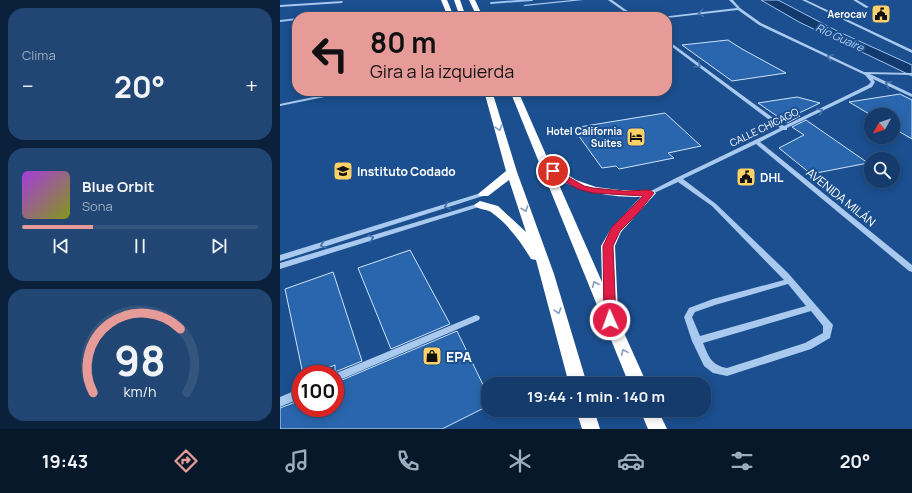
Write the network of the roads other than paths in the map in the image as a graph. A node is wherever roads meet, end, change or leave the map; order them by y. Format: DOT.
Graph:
graph roads {
  1 [pos="444,0"];
  2 [pos="457,0"];
  3 [pos="479,0"];
  4 [pos="582,0"];
  5 [pos="610,0"];
  6 [pos="731,0"];
  7 [pos="804,0"];
  8 [pos="811,0"];
  9 [pos="855,0"];
  10 [pos="342,2"];
  11 [pos="473,3"];
  12 [pos="525,5"];
  13 [pos="280,6"];
  14 [pos="867,7"];
  15 [pos="738,10"];
  16 [pos="449,12"];
  17 [pos="461,12"];
  18 [pos="478,12"];
  19 [pos="627,12"];
  20 [pos="672,16"];
  21 [pos="672,45"];
  22 [pos="912,47"];
  23 [pos="912,52"];
  24 [pos="865,73"];
  25 [pos="912,74"];
  26 [pos="324,96"];
  27 [pos="489,96"];
  28 [pos="516,96"];
  29 [pos="912,96"];
  30 [pos="280,105"];
  31 [pos="785,129"];
  32 [pos="757,142"];
  33 [pos="545,165"];
  34 [pos="512,172"];
  35 [pos="678,179"];
  36 [pos="650,193"];
  37 [pos="482,200"];
  38 [pos="280,258"];
  39 [pos="280,266"];
  40 [pos="912,269"];
  41 [pos="548,274"];
  42 [pos="790,281"];
  43 [pos="813,307"];
  44 [pos="476,318"];
  45 [pos="610,320"];
  46 [pos="697,341"];
  47 [pos="344,374"];
  48 [pos="576,377"];
  49 [pos="635,377"];
  50 [pos="292,397"];
  51 [pos="280,402"];
  52 [pos="588,417"];
  53 [pos="652,417"];
  54 [pos="591,429"];
  55 [pos="658,429"];
  1 -- 16 [label="highway"];
  2 -- 17 [label="highway"];
  3 -- 11 [label="highway"];
  4 -- 12 [label="street"];
  5 -- 19 [label="street"];
  6 -- 15 [label="street"];
  7 -- 23 [label="street"];
  8 -- 22 [label="street"];
  9 -- 14 [label="street"];
  10 -- 13 [label="street"];
  11 -- 18 [label="highway"];
  15 -- 20 [label="street, one-way"];
  24 -- 15 [label="street, one-way"];
  21 -- 31 [label="street, one-way"];
  24 -- 25 [label="street"];
  29 -- 24 [label="street, one-way"];
  31 -- 24 [label="street, CALLE CHICAGO, one-way"];
  26 -- 30 [label="street"];
  27 -- 34 [label="highway, one-way"];
  28 -- 33 [label="highway"];
  31 -- 32 [label="street, CALLE CHICAGO"];
  32 -- 35 [label="street, CALLE CHICAGO"];
  32 -- 40 [label="street, AVENIDA MILÁN"];
  33 -- 36 [label="highway"];
  45 -- 33 [label="highway, one-way"];
  34 -- 37 [label="highway"];
  34 -- 41 [label="highway, one-way"];
  35 -- 36 [label="street, CALLE CHICAGO"];
  35 -- 42 [label="street"];
  36 -- 45 [label="highway"];
  37 -- 38 [label="street, one-way"];
  39 -- 37 [label="street, one-way"];
  37 -- 41 [label="highway"];
  41 -- 48 [label="highway, one-way"];
  42 -- 43 [label="street"];
  42 -- 46 [label="street"];
  43 -- 46 [label="street"];
  43 -- 46 [label="street"];
  44 -- 47 [label="street"];
  49 -- 45 [label="highway, one-way"];
  50 -- 51 [label="street"];
  52 -- 54 [label="highway"];
  53 -- 55 [label="highway"];
}
